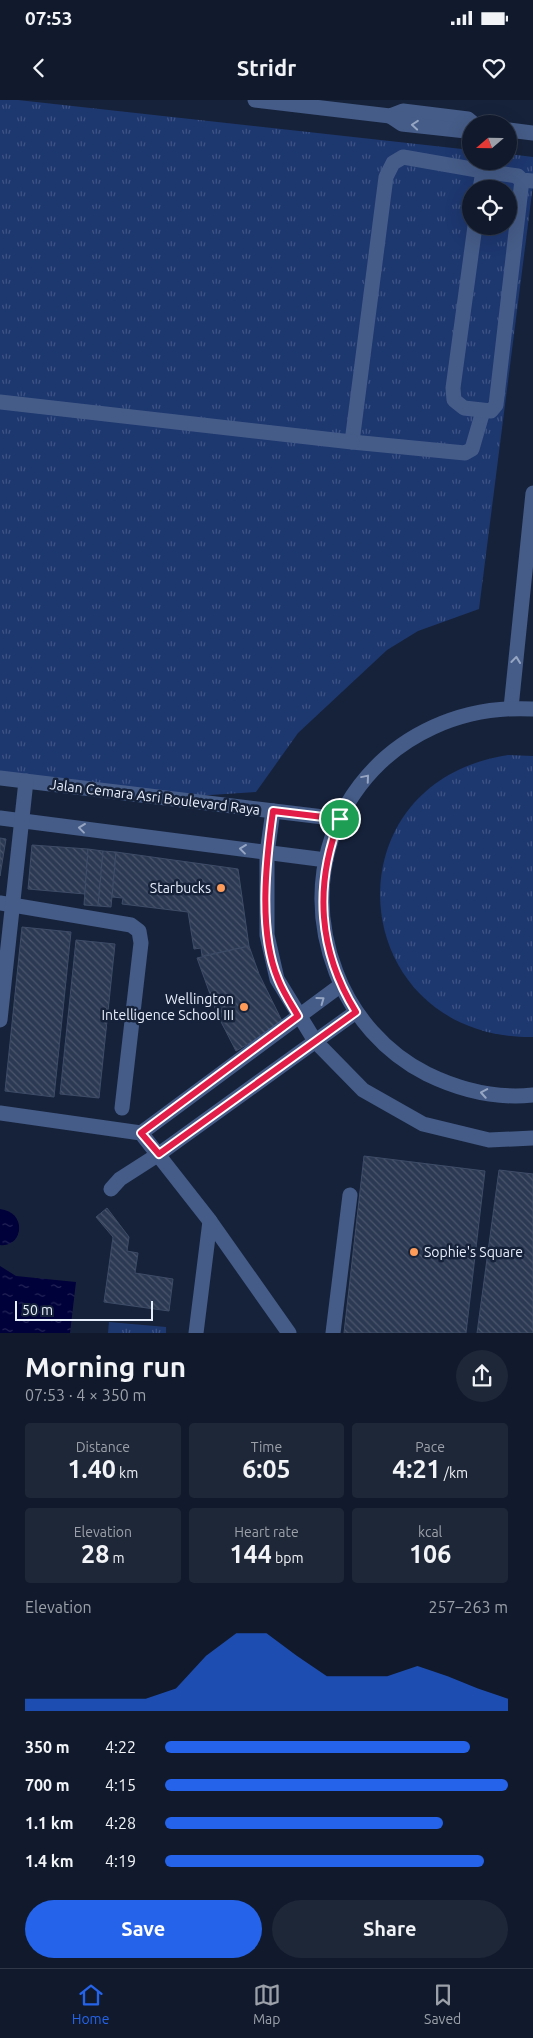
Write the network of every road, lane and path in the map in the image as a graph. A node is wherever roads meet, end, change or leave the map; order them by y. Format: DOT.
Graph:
graph roads {
  1 [pos="255,100"];
  2 [pos="390,116"];
  3 [pos="462,118"];
  4 [pos="462,131"];
  5 [pos="518,131"];
  6 [pos="533,132"];
  7 [pos="483,171"];
  8 [pos="482,180"];
  9 [pos="527,180"];
  10 [pos="474,235"];
  11 [pos="0,402"];
  12 [pos="483,411"];
  13 [pos="352,442"];
  14 [pos="533,493"];
  15 [pos="526,627"];
  16 [pos="511,708"];
  17 [pos="533,709"];
  18 [pos="0,778"];
  19 [pos="26,781"];
  20 [pos="273,811"];
  21 [pos="0,818"];
  22 [pos="340,819"];
  23 [pos="22,821"];
  24 [pos="267,853"];
  25 [pos="326,860"];
  26 [pos="7,904"];
  27 [pos="341,985"];
  28 [pos="356,1012"];
  29 [pos="298,1016"];
  30 [pos="0,1020"];
  31 [pos="315,1042"];
  32 [pos="533,1094"];
  33 [pos="122,1108"];
  34 [pos="0,1113"];
  35 [pos="141,1133"];
  36 [pos="533,1138"];
  37 [pos="159,1154"];
  38 [pos="111,1189"];
  39 [pos="350,1195"];
  40 [pos="210,1221"];
  41 [pos="196,1333"];
  42 [pos="289,1333"];
  43 [pos="333,1333"];
  1 -- 2 [label="street"];
  2 -- 3 [label="street"];
  4 -- 2 [label="street, one-way"];
  5 -- 6 [label="street"];
  7 -- 8 [label="street"];
  7 -- 9 [label="street"];
  7 -- 13 [label="street"];
  9 -- 12 [label="street"];
  10 -- 12 [label="street"];
  11 -- 13 [label="street"];
  12 -- 13 [label="street"];
  14 -- 15 [label="street"];
  16 -- 15 [label="street, one-way"];
  16 -- 17 [label="street"];
  22 -- 16 [label="street, one-way"];
  18 -- 19 [label="street, Jalan Cemara Asri Boulevard Raya"];
  19 -- 20 [label="street, Jalan Cemara Asri Boulevard Raya"];
  19 -- 23 [label="street"];
  20 -- 22 [label="street, Jalan Cemara Asri Boulevard Raya"];
  20 -- 24 [label="street"];
  21 -- 23 [label="street"];
  22 -- 25 [label="street"];
  24 -- 23 [label="street, one-way"];
  23 -- 26 [label="street"];
  24 -- 25 [label="street"];
  24 -- 29 [label="street"];
  25 -- 27 [label="street"];
  26 -- 30 [label="street"];
  26 -- 33 [label="street"];
  27 -- 28 [label="street"];
  29 -- 27 [label="street, one-way"];
  28 -- 31 [label="street"];
  32 -- 28 [label="street, one-way"];
  29 -- 31 [label="street"];
  29 -- 35 [label="street"];
  31 -- 36 [label="street"];
  31 -- 37 [label="street"];
  34 -- 35 [label="street"];
  35 -- 37 [label="street"];
  37 -- 38 [label="street"];
  37 -- 40 [label="street"];
  39 -- 43 [label="street"];
  40 -- 41 [label="street"];
  40 -- 42 [label="street"];
}
